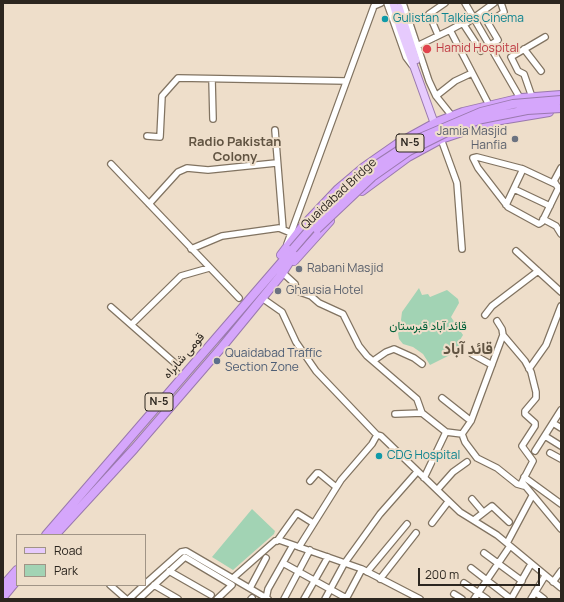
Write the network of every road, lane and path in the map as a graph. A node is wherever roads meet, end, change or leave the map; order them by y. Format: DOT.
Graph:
graph roads {
  1 [pos="381,3"];
  2 [pos="387,3"];
  3 [pos="393,3"];
  4 [pos="398,3"];
  5 [pos="403,3"];
  6 [pos="445,3"];
  7 [pos="465,3"];
  8 [pos="494,3"];
  9 [pos="501,3"];
  10 [pos="474,18"];
  11 [pos="464,25"];
  12 [pos="450,30"];
  13 [pos="438,35"];
  14 [pos="544,37"];
  15 [pos="490,47"];
  16 [pos="524,49"];
  17 [pos="414,51"];
  18 [pos="416,70"];
  19 [pos="541,71"];
  20 [pos="472,73"];
  21 [pos="212,79"];
  22 [pos="346,81"];
  23 [pos="561,95"];
  24 [pos="436,96"];
  25 [pos="532,97"];
  26 [pos="520,98"];
  27 [pos="561,100"];
  28 [pos="489,105"];
  29 [pos="561,108"];
  30 [pos="561,112"];
  31 [pos="452,116"];
  32 [pos="213,119"];
  33 [pos="436,122"];
  34 [pos="274,130"];
  35 [pos="147,136"];
  36 [pos="442,139"];
  37 [pos="276,163"];
  38 [pos="111,164"];
  39 [pos="561,168"];
  40 [pos="523,169"];
  41 [pos="558,186"];
  42 [pos="514,189"];
  43 [pos="149,204"];
  44 [pos="506,205"];
  45 [pos="550,206"];
  46 [pos="543,219"];
  47 [pos="558,225"];
  48 [pos="283,229"];
  49 [pos="291,233"];
  50 [pos="561,234"];
  51 [pos="191,249"];
  52 [pos="462,249"];
  53 [pos="291,251"];
  54 [pos="516,251"];
  55 [pos="209,268"];
  56 [pos="538,271"];
  57 [pos="282,274"];
  58 [pos="561,291"];
  59 [pos="239,298"];
  60 [pos="262,298"];
  61 [pos="561,306"];
  62 [pos="111,307"];
  63 [pos="485,315"];
  64 [pos="497,321"];
  65 [pos="132,324"];
  66 [pos="503,335"];
  67 [pos="472,354"];
  68 [pos="373,361"];
  69 [pos="177,364"];
  70 [pos="422,364"];
  71 [pos="492,365"];
  72 [pos="529,369"];
  73 [pos="442,398"];
  74 [pos="561,411"];
  75 [pos="422,413"];
  76 [pos="395,414"];
  77 [pos="471,421"];
  78 [pos="553,423"];
  79 [pos="561,428"];
  80 [pos="446,432"];
  81 [pos="462,434"];
  82 [pos="377,435"];
  83 [pos="545,436"];
  84 [pos="561,446"];
  85 [pos="535,451"];
  86 [pos="550,453"];
  87 [pos="561,459"];
  88 [pos="467,462"];
  89 [pos="417,472"];
  90 [pos="524,477"];
  91 [pos="424,478"];
  92 [pos="310,480"];
  93 [pos="524,486"];
  94 [pos="336,487"];
  95 [pos="437,490"];
  96 [pos="532,496"];
  97 [pos="472,499"];
  98 [pos="448,502"];
  99 [pos="561,504"];
  100 [pos="483,512"];
  101 [pos="474,520"];
  102 [pos="509,522"];
  103 [pos="313,523"];
  104 [pos="432,523"];
  105 [pos="407,524"];
  106 [pos="561,530"];
  107 [pos="416,533"];
  108 [pos="47,534"];
  109 [pos="56,534"];
  110 [pos="277,541"];
  111 [pos="508,544"];
  112 [pos="296,546"];
  113 [pos="310,550"];
  114 [pos="484,553"];
  115 [pos="328,557"];
  116 [pos="266,558"];
  117 [pos="283,563"];
  118 [pos="499,563"];
  119 [pos="344,564"];
  120 [pos="531,564"];
  121 [pos="471,568"];
  122 [pos="364,570"];
  123 [pos="16,571"];
  124 [pos="169,571"];
  125 [pos="561,571"];
  126 [pos="298,572"];
  127 [pos="545,576"];
  128 [pos="233,578"];
  129 [pos="380,578"];
  130 [pos="315,580"];
  131 [pos="487,580"];
  132 [pos="16,581"];
  133 [pos="522,581"];
  134 [pos="464,582"];
  135 [pos="553,582"];
  136 [pos="146,584"];
  137 [pos="154,585"];
  138 [pos="3,586"];
  139 [pos="111,586"];
  140 [pos="144,586"];
  141 [pos="250,588"];
  142 [pos="561,588"];
  143 [pos="330,590"];
  144 [pos="535,592"];
  145 [pos="478,593"];
  146 [pos="211,594"];
  147 [pos="454,594"];
  148 [pos="3,597"];
  149 [pos="513,598"];
  150 [pos="126,599"];
  151 [pos="129,599"];
  152 [pos="139,599"];
  153 [pos="178,599"];
  154 [pos="217,599"];
  155 [pos="267,599"];
  156 [pos="284,599"];
  157 [pos="304,599"];
  158 [pos="325,599"];
  159 [pos="346,599"];
  160 [pos="420,599"];
  161 [pos="462,599"];
  162 [pos="474,599"];
  163 [pos="487,599"];
  164 [pos="531,599"];
  165 [pos="544,599"];
  1 -- 22 [label="street"];
  2 -- 18 [label="street"];
  3 -- 17 [label="main road"];
  4 -- 17 [label="main road"];
  5 -- 17 [label="street"];
  6 -- 13 [label="street"];
  7 -- 10 [label="street"];
  8 -- 10 [label="street"];
  9 -- 15 [label="street"];
  10 -- 11 [label="street"];
  10 -- 15 [label="street"];
  11 -- 12 [label="street"];
  11 -- 15 [label="street"];
  12 -- 13 [label="street"];
  12 -- 20 [label="street"];
  13 -- 17 [label="street"];
  14 -- 16 [label="street"];
  15 -- 26 [label="street"];
  16 -- 19 [label="street"];
  16 -- 25 [label="street"];
  17 -- 18 [label="main road"];
  17 -- 24 [label="street"];
  17 -- 33 [label="main road"];
  18 -- 33 [label="main road"];
  20 -- 24 [label="street"];
  20 -- 28 [label="street"];
  21 -- 22 [label="street"];
  21 -- 32 [label="street"];
  21 -- 35 [label="street"];
  22 -- 49 [label="street"];
  23 -- 25 [label="highway"];
  24 -- 31 [label="street"];
  25 -- 26 [label="highway"];
  26 -- 28 [label="highway"];
  27 -- 53 [label="highway, Quaidabad Bridge / N-5, bridge"];
  28 -- 31 [label="highway"];
  29 -- 53 [label="highway, Quaidabad Bridge / N-5, bridge"];
  30 -- 36 [label="highway"];
  31 -- 33 [label="highway"];
  33 -- 36 [label="main road"];
  33 -- 53 [label="highway"];
  34 -- 37 [label="street"];
  36 -- 52 [label="street"];
  36 -- 57 [label="highway"];
  37 -- 43 [label="street"];
  37 -- 48 [label="street"];
  38 -- 43 [label="street"];
  39 -- 41 [label="street"];
  40 -- 41 [label="street"];
  40 -- 42 [label="street"];
  40 -- 44 [label="street"];
  41 -- 45 [label="street"];
  42 -- 44 [label="street"];
  42 -- 45 [label="street"];
  43 -- 51 [label="street"];
  44 -- 46 [label="street"];
  45 -- 46 [label="street"];
  46 -- 47 [label="street"];
  47 -- 50 [label="street"];
  48 -- 49 [label="street"];
  48 -- 51 [label="street"];
  49 -- 53 [label="street"];
  51 -- 55 [label="street"];
  53 -- 57 [label="highway, قومی شاہراہ / N-5"];
  53 -- 108 [label="highway, قومی شاہراہ / N-5"];
  54 -- 56 [label="street"];
  55 -- 59 [label="street"];
  55 -- 65 [label="street"];
  56 -- 58 [label="street"];
  56 -- 63 [label="street"];
  57 -- 60 [label="highway, قومی شاہراہ / N-5"];
  57 -- 68 [label="street"];
  60 -- 82 [label="street"];
  60 -- 109 [label="highway, قومی شاہراہ / N-5"];
  61 -- 72 [label="street"];
  62 -- 65 [label="street"];
  64 -- 66 [label="street"];
  65 -- 69 [label="street"];
  66 -- 71 [label="street"];
  66 -- 72 [label="street"];
  67 -- 71 [label="street"];
  68 -- 70 [label="street"];
  68 -- 75 [label="street"];
  71 -- 77 [label="street"];
  72 -- 90 [label="street"];
  73 -- 77 [label="street"];
  74 -- 78 [label="street"];
  75 -- 76 [label="street"];
  75 -- 80 [label="street"];
  77 -- 81 [label="street"];
  78 -- 79 [label="street"];
  78 -- 83 [label="street"];
  80 -- 81 [label="street"];
  80 -- 91 [label="street"];
  81 -- 93 [label="street"];
  82 -- 89 [label="street"];
  82 -- 94 [label="street"];
  83 -- 84 [label="street"];
  83 -- 85 [label="street"];
  86 -- 87 [label="street"];
  88 -- 95 [label="street"];
  89 -- 91 [label="street"];
  89 -- 119 [label="street"];
  90 -- 93 [label="street"];
  90 -- 99 [label="street"];
  91 -- 95 [label="street"];
  92 -- 94 [label="street"];
  93 -- 96 [label="street"];
  94 -- 103 [label="street"];
  95 -- 98 [label="street"];
  96 -- 106 [label="street"];
  96 -- 111 [label="street"];
  97 -- 100 [label="street"];
  98 -- 101 [label="street"];
  98 -- 104 [label="street"];
  100 -- 101 [label="street"];
  100 -- 102 [label="street"];
  101 -- 111 [label="street"];
  103 -- 110 [label="street"];
  103 -- 112 [label="street"];
  105 -- 122 [label="street"];
  107 -- 129 [label="street"];
  110 -- 112 [label="street"];
  110 -- 128 [label="street"];
  111 -- 118 [label="street"];
  111 -- 120 [label="street"];
  112 -- 113 [label="street"];
  112 -- 117 [label="street"];
  113 -- 115 [label="street"];
  113 -- 126 [label="street"];
  114 -- 118 [label="street"];
  115 -- 119 [label="street"];
  115 -- 130 [label="street"];
  116 -- 141 [label="street"];
  117 -- 126 [label="street"];
  117 -- 155 [label="street"];
  118 -- 131 [label="street"];
  118 -- 133 [label="street"];
  119 -- 122 [label="street"];
  119 -- 143 [label="street"];
  120 -- 127 [label="street"];
  120 -- 133 [label="street"];
  121 -- 131 [label="street"];
  122 -- 129 [label="street"];
  122 -- 159 [label="street"];
  123 -- 138 [label="highway"];
  124 -- 137 [label="street"];
  124 -- 146 [label="street"];
  124 -- 154 [label="street"];
  125 -- 135 [label="street"];
  126 -- 130 [label="street"];
  126 -- 156 [label="street"];
  127 -- 135 [label="street"];
  127 -- 144 [label="street"];
  128 -- 136 [label="street"];
  128 -- 141 [label="street"];
  129 -- 160 [label="street"];
  130 -- 143 [label="street"];
  130 -- 157 [label="street"];
  131 -- 145 [label="street"];
  131 -- 149 [label="street"];
  132 -- 148 [label="highway"];
  133 -- 149 [label="street"];
  134 -- 145 [label="street"];
  135 -- 142 [label="street"];
  137 -- 152 [label="street"];
  137 -- 153 [label="street"];
  139 -- 150 [label="street"];
  140 -- 151 [label="street"];
  141 -- 155 [label="street"];
  143 -- 158 [label="street"];
  143 -- 159 [label="street"];
  144 -- 164 [label="street"];
  144 -- 165 [label="street"];
  145 -- 162 [label="street"];
  145 -- 163 [label="street"];
  147 -- 161 [label="street"];
}
